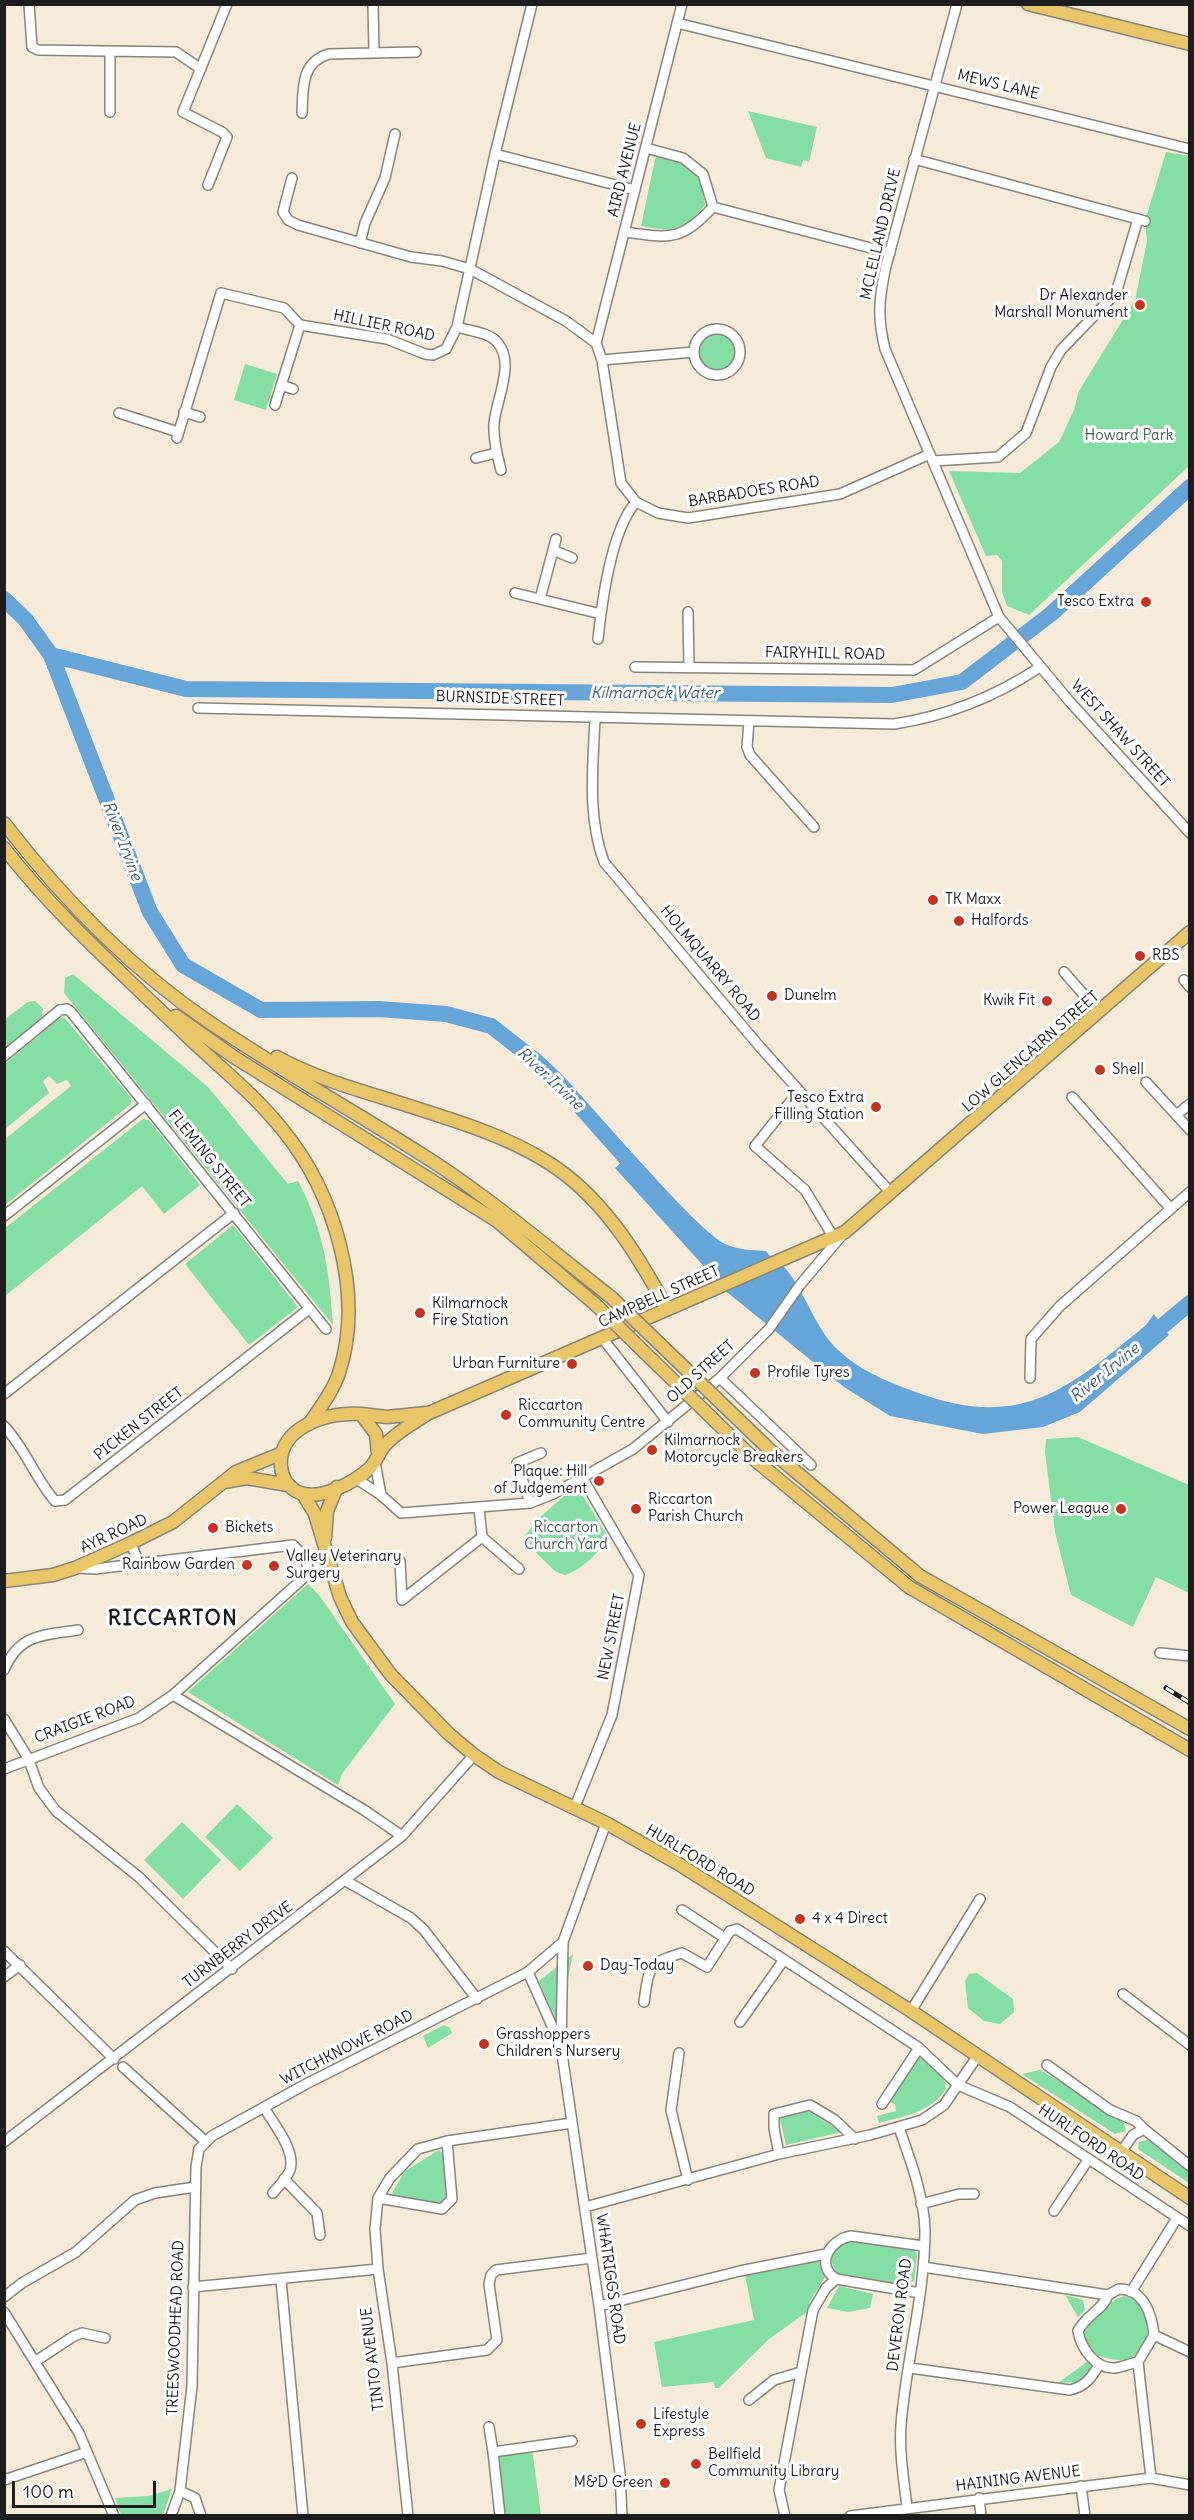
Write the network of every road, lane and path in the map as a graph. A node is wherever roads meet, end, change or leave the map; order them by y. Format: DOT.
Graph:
graph roads {
  1 [pos="29,4"];
  2 [pos="227,4"];
  3 [pos="373,4"];
  4 [pos="532,4"];
  5 [pos="682,4"];
  6 [pos="957,4"];
  7 [pos="1028,4"];
  8 [pos="677,23"];
  9 [pos="1190,44"];
  10 [pos="110,52"];
  11 [pos="374,52"];
  12 [pos="416,52"];
  13 [pos="798,53"];
  14 [pos="796,64"];
  15 [pos="201,69"];
  16 [pos="935,85"];
  17 [pos="110,112"];
  18 [pos="302,113"];
  19 [pos="395,134"];
  20 [pos="646,148"];
  21 [pos="1190,149"];
  22 [pos="495,154"];
  23 [pos="914,159"];
  24 [pos="292,178"];
  25 [pos="208,185"];
  26 [pos="635,190"];
  27 [pos="713,207"];
  28 [pos="625,232"];
  29 [pos="360,243"];
  30 [pos="890,253"];
  31 [pos="470,269"];
  32 [pos="300,325"];
  33 [pos="457,327"];
  34 [pos="596,343"];
  35 [pos="694,352"];
  36 [pos="602,360"];
  37 [pos="281,385"];
  38 [pos="293,389"];
  39 [pos="275,405"];
  40 [pos="184,412"];
  41 [pos="119,413"];
  42 [pos="200,417"];
  43 [pos="496,453"];
  44 [pos="476,458"];
  45 [pos="932,458"];
  46 [pos="501,470"];
  47 [pos="636,502"];
  48 [pos="556,538"];
  49 [pos="553,550"];
  50 [pos="572,558"];
  51 [pos="515,593"];
  52 [pos="540,599"];
  53 [pos="688,612"];
  54 [pos="601,614"];
  55 [pos="999,617"];
  56 [pos="598,639"];
  57 [pos="1029,654"];
  58 [pos="635,667"];
  59 [pos="689,667"];
  60 [pos="1040,667"];
  61 [pos="198,708"];
  62 [pos="595,718"];
  63 [pos="749,721"];
  64 [pos="4,823"];
  65 [pos="814,827"];
  66 [pos="1190,833"];
  67 [pos="4,848"];
  68 [pos="1190,932"];
  69 [pos="116,966"];
  70 [pos="1064,972"];
  71 [pos="1099,1012"];
  72 [pos="207,1020"];
  73 [pos="4,1056"];
  74 [pos="1146,1082"];
  75 [pos="799,1090"];
  76 [pos="1072,1097"];
  77 [pos="146,1104"];
  78 [pos="1190,1104"];
  79 [pos="1176,1115"];
  80 [pos="1190,1130"];
  81 [pos="1190,1192"];
  82 [pos="891,1193"];
  83 [pos="1171,1209"];
  84 [pos="234,1213"];
  85 [pos="4,1216"];
  86 [pos="840,1235"];
  87 [pos="811,1249"];
  88 [pos="816,1266"];
  89 [pos="309,1308"];
  90 [pos="667,1309"];
  91 [pos="326,1329"];
  92 [pos="603,1339"];
  93 [pos="720,1378"];
  94 [pos="1030,1378"];
  95 [pos="4,1394"];
  96 [pos="429,1413"];
  97 [pos="362,1414"];
  98 [pos="668,1422"];
  99 [pos="308,1425"];
  100 [pos="4,1426"];
  101 [pos="541,1453"];
  102 [pos="280,1454"];
  103 [pos="376,1458"];
  104 [pos="811,1465"];
  105 [pos="582,1477"];
  106 [pos="355,1478"];
  107 [pos="222,1482"];
  108 [pos="288,1485"];
  109 [pos="337,1487"];
  110 [pos="303,1494"];
  111 [pos="381,1495"];
  112 [pos="530,1503"];
  113 [pos="479,1508"];
  114 [pos="482,1537"];
  115 [pos="131,1543"];
  116 [pos="325,1545"];
  117 [pos="400,1561"];
  118 [pos="139,1563"];
  119 [pos="75,1568"];
  120 [pos="519,1569"];
  121 [pos="4,1581"];
  122 [pos="78,1630"];
  123 [pos="1160,1653"];
  124 [pos="1190,1656"];
  125 [pos="4,1670"];
  126 [pos="173,1695"];
  127 [pos="4,1719"];
  128 [pos="1190,1729"];
  129 [pos="1190,1750"];
  130 [pos="474,1755"];
  131 [pos="28,1758"];
  132 [pos="4,1769"];
  133 [pos="574,1809"];
  134 [pos="606,1823"];
  135 [pos="402,1836"];
  136 [pos="346,1881"];
  137 [pos="980,1899"];
  138 [pos="682,1910"];
  139 [pos="725,1938"];
  140 [pos="563,1942"];
  141 [pos="4,1951"];
  142 [pos="783,1961"];
  143 [pos="20,1965"];
  144 [pos="232,1969"];
  145 [pos="528,1972"];
  146 [pos="4,1977"];
  147 [pos="1123,1994"];
  148 [pos="477,1999"];
  149 [pos="644,2002"];
  150 [pos="911,2011"];
  151 [pos="740,2022"];
  152 [pos="1190,2044"];
  153 [pos="561,2046"];
  154 [pos="919,2048"];
  155 [pos="679,2053"];
  156 [pos="977,2057"];
  157 [pos="114,2059"];
  158 [pos="1047,2065"];
  159 [pos="123,2067"];
  160 [pos="958,2085"];
  161 [pos="882,2104"];
  162 [pos="265,2109"];
  163 [pos="572,2123"];
  164 [pos="899,2128"];
  165 [pos="1144,2129"];
  166 [pos="855,2139"];
  167 [pos="205,2141"];
  168 [pos="4,2142"];
  169 [pos="447,2142"];
  170 [pos="1121,2152"];
  171 [pos="780,2154"];
  172 [pos="1088,2160"];
  173 [pos="1190,2166"];
  174 [pos="284,2179"];
  175 [pos="688,2180"];
  176 [pos="195,2187"];
  177 [pos="273,2193"];
  178 [pos="974,2194"];
  179 [pos="378,2198"];
  180 [pos="1190,2198"];
  181 [pos="921,2204"];
  182 [pos="585,2207"];
  183 [pos="1054,2211"];
  184 [pos="1177,2218"];
  185 [pos="1190,2226"];
  186 [pos="320,2235"];
  187 [pos="923,2246"];
  188 [pos="826,2254"];
  189 [pos="592,2258"];
  190 [pos="923,2267"];
  191 [pos="378,2269"];
  192 [pos="836,2279"];
  193 [pos="281,2280"];
  194 [pos="193,2287"];
  195 [pos="1131,2292"];
  196 [pos="920,2293"];
  197 [pos="1108,2295"];
  198 [pos="4,2297"];
  199 [pos="600,2306"];
  200 [pos="4,2312"];
  201 [pos="1154,2335"];
  202 [pos="105,2338"];
  203 [pos="1190,2352"];
  204 [pos="36,2361"];
  205 [pos="1138,2362"];
  206 [pos="392,2363"];
  207 [pos="1099,2365"];
  208 [pos="910,2368"];
  209 [pos="801,2372"];
  210 [pos="750,2400"];
  211 [pos="489,2427"];
  212 [pos="572,2441"];
  213 [pos="87,2452"];
  214 [pos="493,2452"];
  215 [pos="1151,2478"];
  216 [pos="4,2480"];
  217 [pos="1190,2485"];
  218 [pos="1081,2486"];
  219 [pos="180,2491"];
  220 [pos="979,2498"];
  221 [pos="907,2507"];
  222 [pos="114,2516"];
  223 [pos="171,2516"];
  224 [pos="201,2516"];
  225 [pos="303,2516"];
  226 [pos="408,2516"];
  227 [pos="500,2516"];
  228 [pos="622,2516"];
  229 [pos="785,2516"];
  230 [pos="850,2516"];
  231 [pos="981,2516"];
  232 [pos="1085,2516"];
  1 -- 10 [label="street"];
  2 -- 15 [label="street"];
  3 -- 11 [label="street"];
  4 -- 22 [label="street, HILLIER ROAD"];
  5 -- 8 [label="street, AIRD AVENUE"];
  6 -- 16 [label="street, MCLELLAND DRIVE"];
  7 -- 9 [label="main road"];
  8 -- 13 [label="street, MEWS LANE"];
  8 -- 20 [label="street, AIRD AVENUE"];
  10 -- 15 [label="street"];
  10 -- 17 [label="street"];
  11 -- 12 [label="street"];
  11 -- 18 [label="street"];
  13 -- 14 [label="street"];
  13 -- 16 [label="street, MEWS LANE"];
  15 -- 25 [label="street"];
  16 -- 21 [label="street, MEWS LANE"];
  16 -- 23 [label="street, MCLELLAND DRIVE"];
  19 -- 29 [label="street"];
  20 -- 26 [label="street, AIRD AVENUE"];
  20 -- 27 [label="street"];
  22 -- 26 [label="street"];
  22 -- 31 [label="street, HILLIER ROAD"];
  23 -- 30 [label="street, MCLELLAND DRIVE"];
  23 -- 45 [label="street"];
  24 -- 29 [label="street"];
  26 -- 28 [label="street, AIRD AVENUE"];
  27 -- 28 [label="street"];
  27 -- 30 [label="street"];
  28 -- 34 [label="street, AIRD AVENUE"];
  29 -- 31 [label="street"];
  30 -- 45 [label="street, MCLELLAND DRIVE"];
  31 -- 33 [label="street, HILLIER ROAD"];
  31 -- 34 [label="street"];
  32 -- 33 [label="street, HILLIER ROAD"];
  32 -- 37 [label="street"];
  32 -- 40 [label="street"];
  33 -- 43 [label="street"];
  34 -- 36 [label="street"];
  35 -- 35 [label="street"];
  35 -- 36 [label="street"];
  36 -- 47 [label="street"];
  37 -- 38 [label="street"];
  37 -- 39 [label="street"];
  40 -- 41 [label="street"];
  40 -- 42 [label="street"];
  43 -- 44 [label="street"];
  43 -- 46 [label="street"];
  45 -- 47 [label="street, BARBADOES ROAD"];
  45 -- 55 [label="street, MCLELLAND DRIVE"];
  47 -- 54 [label="street"];
  48 -- 49 [label="street"];
  49 -- 50 [label="street"];
  49 -- 52 [label="street"];
  51 -- 52 [label="street"];
  52 -- 54 [label="street"];
  53 -- 59 [label="street"];
  54 -- 56 [label="street"];
  55 -- 57 [label="street, MCLELLAND DRIVE"];
  55 -- 59 [label="street, FAIRYHILL ROAD"];
  57 -- 60 [label="street, WEST SHAW STREET"];
  58 -- 59 [label="street, FAIRYHILL ROAD"];
  60 -- 63 [label="street, BURNSIDE STREET"];
  60 -- 66 [label="street, WEST SHAW STREET"];
  61 -- 62 [label="street, BURNSIDE STREET"];
  62 -- 63 [label="street, BURNSIDE STREET"];
  62 -- 75 [label="street, HOLMQUARRY ROAD"];
  63 -- 65 [label="street"];
  64 -- 72 [label="main road"];
  67 -- 69 [label="main road"];
  68 -- 71 [label="main road, LOW GLENCAIRN STREET"];
  69 -- 99 [label="main road"];
  69 -- 129 [label="main road, bridge"];
  70 -- 71 [label="street"];
  71 -- 82 [label="main road, LOW GLENCAIRN STREET"];
  72 -- 90 [label="main road"];
  72 -- 128 [label="main road, bridge"];
  73 -- 77 [label="street, FLEMING STREET"];
  74 -- 79 [label="street"];
  75 -- 82 [label="street, HOLMQUARRY ROAD"];
  75 -- 86 [label="street"];
  76 -- 83 [label="street"];
  77 -- 84 [label="street, FLEMING STREET"];
  77 -- 85 [label="street"];
  78 -- 79 [label="street"];
  79 -- 80 [label="street"];
  81 -- 83 [label="street"];
  82 -- 86 [label="main road, CAMPBELL STREET"];
  83 -- 94 [label="street"];
  84 -- 89 [label="street, FLEMING STREET"];
  84 -- 95 [label="street"];
  86 -- 87 [label="main road, CAMPBELL STREET"];
  86 -- 88 [label="street, OLD STREET"];
  87 -- 88 [label="street"];
  87 -- 90 [label="main road, CAMPBELL STREET"];
  88 -- 93 [label="street, OLD STREET"];
  89 -- 91 [label="street, FLEMING STREET"];
  89 -- 100 [label="street, PICKEN STREET"];
  90 -- 92 [label="main road, CAMPBELL STREET"];
  92 -- 96 [label="main road, CAMPBELL STREET"];
  92 -- 98 [label="street"];
  93 -- 98 [label="street, OLD STREET"];
  93 -- 104 [label="street"];
  96 -- 97 [label="main road, CAMPBELL STREET"];
  96 -- 103 [label="main road, CAMPBELL STREET"];
  97 -- 99 [label="main road"];
  97 -- 103 [label="main road"];
  98 -- 105 [label="street, OLD STREET"];
  99 -- 102 [label="main road"];
  101 -- 112 [label="street"];
  102 -- 107 [label="main road, AYR ROAD"];
  102 -- 108 [label="main road"];
  103 -- 106 [label="main road"];
  103 -- 111 [label="street"];
  105 -- 112 [label="street, OLD STREET"];
  105 -- 133 [label="street, NEW STREET"];
  106 -- 109 [label="main road"];
  106 -- 111 [label="street, OLD STREET"];
  107 -- 108 [label="main road"];
  107 -- 115 [label="main road, AYR ROAD"];
  108 -- 110 [label="main road"];
  109 -- 110 [label="main road"];
  109 -- 116 [label="main road, HURLFORD ROAD"];
  110 -- 116 [label="main road, HURLFORD ROAD"];
  111 -- 113 [label="street, OLD STREET"];
  112 -- 113 [label="street, OLD STREET"];
  113 -- 114 [label="street"];
  114 -- 117 [label="street"];
  114 -- 120 [label="street"];
  115 -- 118 [label="street"];
  115 -- 119 [label="main road, AYR ROAD"];
  116 -- 130 [label="main road, HURLFORD ROAD"];
  118 -- 119 [label="street"];
  118 -- 126 [label="street, CRAIGIE ROAD"];
  119 -- 121 [label="main road, AYR ROAD"];
  122 -- 125 [label="street"];
  123 -- 124 [label="street"];
  126 -- 131 [label="street, CRAIGIE ROAD"];
  126 -- 135 [label="street"];
  127 -- 131 [label="street"];
  130 -- 133 [label="main road, HURLFORD ROAD"];
  130 -- 135 [label="street, TURNBERRY DRIVE"];
  131 -- 132 [label="street, CRAIGIE ROAD"];
  131 -- 144 [label="street"];
  133 -- 134 [label="main road, HURLFORD ROAD"];
  134 -- 140 [label="street"];
  134 -- 150 [label="main road, HURLFORD ROAD"];
  135 -- 136 [label="street, TURNBERRY DRIVE"];
  136 -- 144 [label="street, TURNBERRY DRIVE"];
  136 -- 148 [label="street"];
  137 -- 150 [label="street"];
  138 -- 139 [label="street"];
  139 -- 142 [label="street, HURLFORD ROAD"];
  139 -- 149 [label="street"];
  140 -- 145 [label="street, WITCHKNOWE ROAD"];
  140 -- 153 [label="street, WHATRIGGS ROAD"];
  141 -- 143 [label="street"];
  142 -- 151 [label="street"];
  142 -- 154 [label="street, HURLFORD ROAD"];
  143 -- 146 [label="street"];
  143 -- 157 [label="street"];
  144 -- 157 [label="street, TURNBERRY DRIVE"];
  145 -- 148 [label="street, WITCHKNOWE ROAD"];
  145 -- 153 [label="street, WHATRIGGS ROAD"];
  147 -- 152 [label="street"];
  148 -- 162 [label="street, WITCHKNOWE ROAD"];
  150 -- 156 [label="main road, HURLFORD ROAD"];
  153 -- 163 [label="street, WHATRIGGS ROAD"];
  154 -- 160 [label="street, HURLFORD ROAD"];
  154 -- 161 [label="street"];
  155 -- 175 [label="street"];
  156 -- 160 [label="street"];
  156 -- 170 [label="main road, HURLFORD ROAD"];
  157 -- 168 [label="street, TURNBERRY DRIVE"];
  158 -- 165 [label="street"];
  159 -- 167 [label="street"];
  160 -- 164 [label="street"];
  160 -- 172 [label="street, HURLFORD ROAD"];
  162 -- 167 [label="street, WITCHKNOWE ROAD"];
  162 -- 174 [label="street"];
  163 -- 169 [label="street, TINTO AVENUE"];
  163 -- 182 [label="street, WHATRIGGS ROAD"];
  164 -- 166 [label="street"];
  164 -- 181 [label="street, DEVERON ROAD"];
  165 -- 170 [label="street, HURLFORD ROAD"];
  165 -- 173 [label="street"];
  166 -- 171 [label="street"];
  166 -- 171 [label="street"];
  167 -- 176 [label="street"];
  169 -- 179 [label="street, TINTO AVENUE"];
  169 -- 179 [label="street"];
  170 -- 180 [label="main road, HURLFORD ROAD"];
  171 -- 175 [label="street"];
  172 -- 183 [label="street"];
  172 -- 184 [label="street, HURLFORD ROAD"];
  174 -- 177 [label="street"];
  174 -- 186 [label="street"];
  175 -- 182 [label="street"];
  176 -- 194 [label="street, TREESWOODHEAD ROAD"];
  176 -- 198 [label="street"];
  178 -- 181 [label="street"];
  179 -- 191 [label="street, TINTO AVENUE"];
  181 -- 187 [label="street, DEVERON ROAD"];
  182 -- 189 [label="street, WHATRIGGS ROAD"];
  184 -- 185 [label="street, HURLFORD ROAD"];
  184 -- 195 [label="street"];
  187 -- 188 [label="street"];
  187 -- 190 [label="street, DEVERON ROAD"];
  188 -- 192 [label="street"];
  188 -- 199 [label="street"];
  189 -- 199 [label="street, WHATRIGGS ROAD"];
  189 -- 206 [label="street"];
  190 -- 196 [label="street, DEVERON ROAD"];
  190 -- 197 [label="street"];
  191 -- 193 [label="street"];
  191 -- 206 [label="street, TINTO AVENUE"];
  192 -- 196 [label="street"];
  192 -- 209 [label="street"];
  193 -- 194 [label="street"];
  193 -- 225 [label="street"];
  194 -- 219 [label="street, TREESWOODHEAD ROAD"];
  195 -- 197 [label="street"];
  195 -- 201 [label="street"];
  196 -- 208 [label="street, DEVERON ROAD"];
  197 -- 207 [label="street"];
  199 -- 228 [label="street, WHATRIGGS ROAD"];
  200 -- 204 [label="street"];
  201 -- 203 [label="street"];
  201 -- 205 [label="street"];
  202 -- 204 [label="street"];
  204 -- 213 [label="street"];
  205 -- 207 [label="street"];
  205 -- 215 [label="street"];
  206 -- 226 [label="street, TINTO AVENUE"];
  207 -- 208 [label="street"];
  208 -- 221 [label="street, DEVERON ROAD"];
  209 -- 210 [label="street"];
  209 -- 229 [label="street"];
  211 -- 214 [label="street"];
  212 -- 214 [label="street"];
  213 -- 216 [label="street"];
  213 -- 222 [label="street"];
  214 -- 227 [label="street"];
  215 -- 217 [label="street, HAINING AVENUE"];
  215 -- 218 [label="street, HAINING AVENUE"];
  218 -- 220 [label="street, HAINING AVENUE"];
  218 -- 232 [label="street"];
  219 -- 223 [label="street, TREESWOODHEAD ROAD"];
  219 -- 224 [label="street"];
  220 -- 221 [label="street, HAINING AVENUE"];
  220 -- 231 [label="street"];
  221 -- 230 [label="street, HAINING AVENUE"];
}
